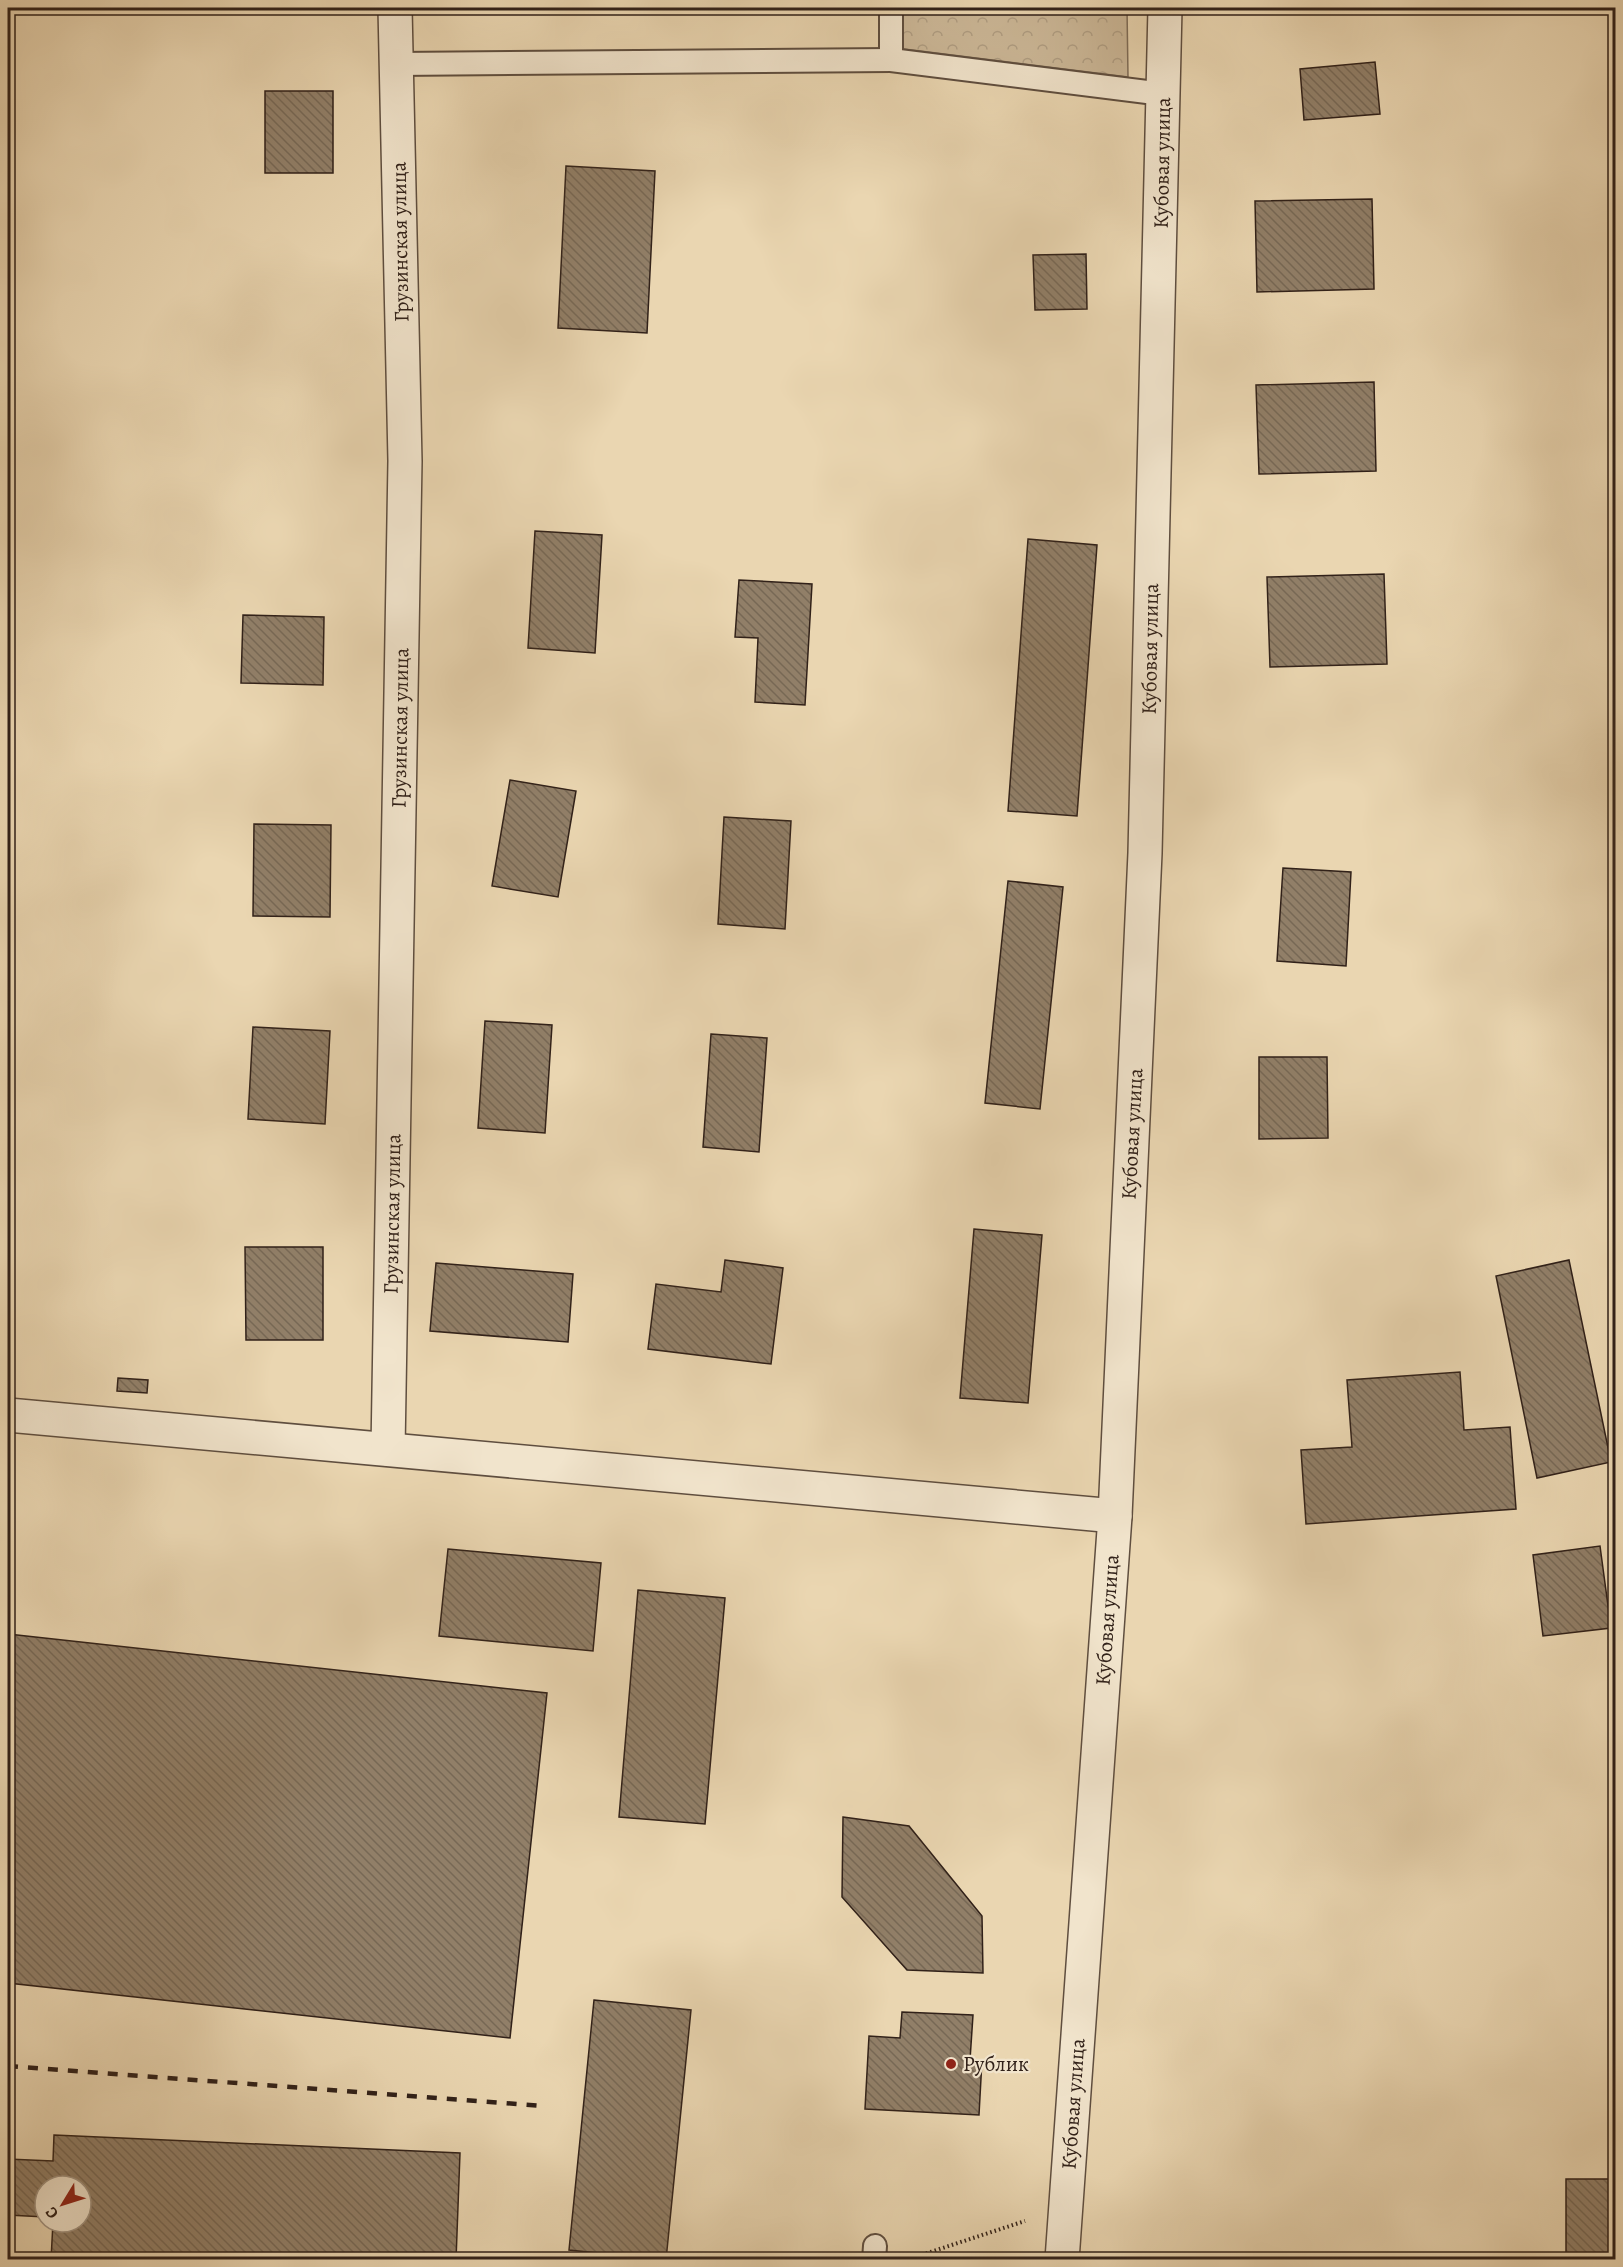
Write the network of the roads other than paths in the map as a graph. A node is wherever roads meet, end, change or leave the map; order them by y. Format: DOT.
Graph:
graph roads {
  1 [pos="395,8"];
  2 [pos="891,8"];
  3 [pos="1165,8"];
  4 [pos="891,60"];
  5 [pos="396,64"];
  6 [pos="1163,94"];
  7 [pos="8,1415"];
  8 [pos="388,1449"];
  9 [pos="1115,1516"];
  10 [pos="1062,2259"];
  1 -- 5 [label="street, Грузинская улица"];
  2 -- 4 [label="lane"];
  3 -- 6 [label="street, Кубовая улица"];
  4 -- 5 [label="lane"];
  4 -- 6 [label="lane"];
  5 -- 8 [label="street, Грузинская улица"];
  6 -- 9 [label="street, Кубовая улица"];
  7 -- 8 [label="street"];
  8 -- 9 [label="street"];
  9 -- 10 [label="street, Кубовая улица"];
}
